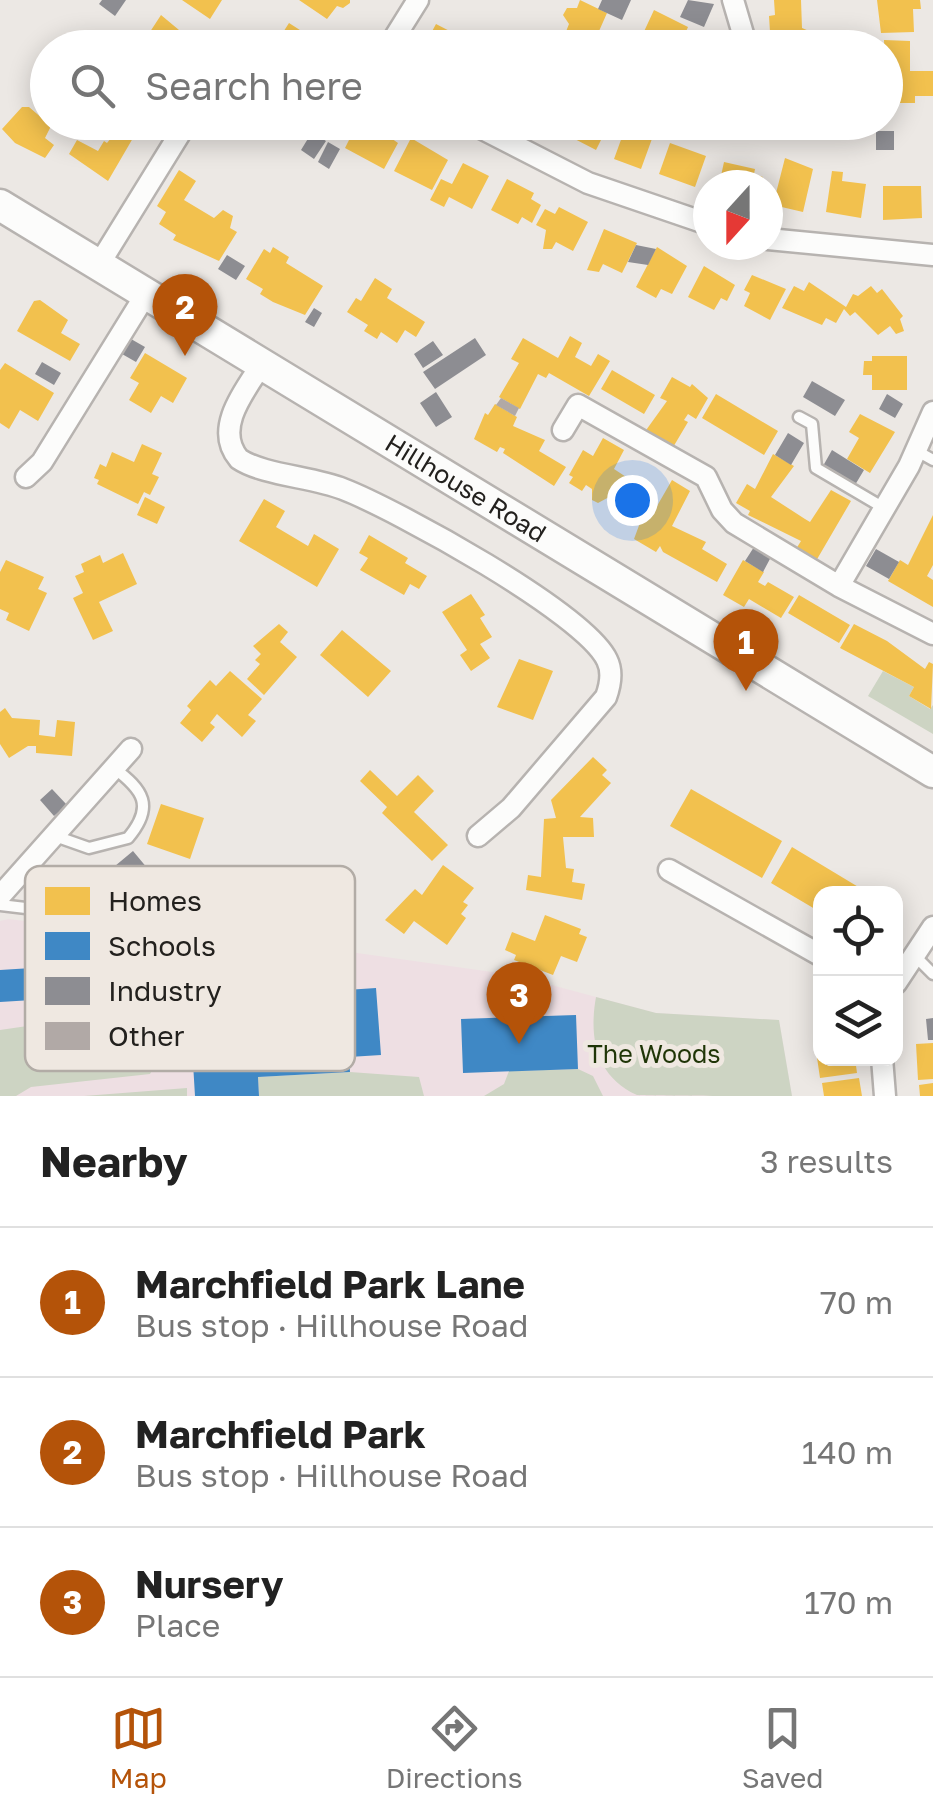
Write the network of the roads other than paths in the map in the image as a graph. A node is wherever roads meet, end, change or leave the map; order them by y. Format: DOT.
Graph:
graph roads {
  1 [pos="418,0"];
  2 [pos="733,0"];
  3 [pos="399,30"];
  4 [pos="742,30"];
  5 [pos="176,140"];
  6 [pos="504,140"];
  7 [pos="0,205"];
  8 [pos="693,219"];
  9 [pos="783,240"];
  10 [pos="933,255"];
  11 [pos="98,266"];
  12 [pos="146,294"];
  13 [pos="262,364"];
  14 [pos="933,412"];
  15 [pos="799,417"];
  16 [pos="563,430"];
  17 [pos="925,456"];
  18 [pos="26,477"];
  19 [pos="884,508"];
  20 [pos="839,586"];
  21 [pos="933,634"];
  22 [pos="131,749"];
  23 [pos="114,768"];
  24 [pos="933,772"];
  25 [pos="54,836"];
  26 [pos="478,836"];
  27 [pos="27,866"];
  28 [pos="25,868"];
  29 [pos="669,870"];
  30 [pos="0,896"];
  31 [pos="0,905"];
  32 [pos="25,908"];
  33 [pos="933,927"];
  34 [pos="813,951"];
  35 [pos="914,956"];
  36 [pos="933,974"];
  37 [pos="901,976"];
  38 [pos="883,1066"];
  39 [pos="885,1096"];
  1 -- 3 [label="street"];
  2 -- 4 [label="street"];
  5 -- 11 [label="street"];
  6 -- 8 [label="street"];
  7 -- 11 [label="main road, Hillhouse Road"];
  9 -- 10 [label="street"];
  11 -- 12 [label="main road, Hillhouse Road"];
  12 -- 13 [label="main road, Hillhouse Road"];
  12 -- 18 [label="street"];
  13 -- 24 [label="main road, Hillhouse Road"];
  13 -- 26 [label="street"];
  14 -- 17 [label="street"];
  15 -- 19 [label="lane"];
  16 -- 20 [label="street"];
  17 -- 19 [label="street"];
  19 -- 20 [label="street"];
  20 -- 21 [label="street"];
  22 -- 23 [label="street"];
  23 -- 25 [label="street"];
  23 -- 25 [label="lane"];
  25 -- 27 [label="street"];
  28 -- 30 [label="street"];
  29 -- 34 [label="street"];
  31 -- 32 [label="lane"];
  33 -- 35 [label="street"];
  35 -- 36 [label="lane"];
  35 -- 37 [label="street"];
  38 -- 39 [label="street"];
}
